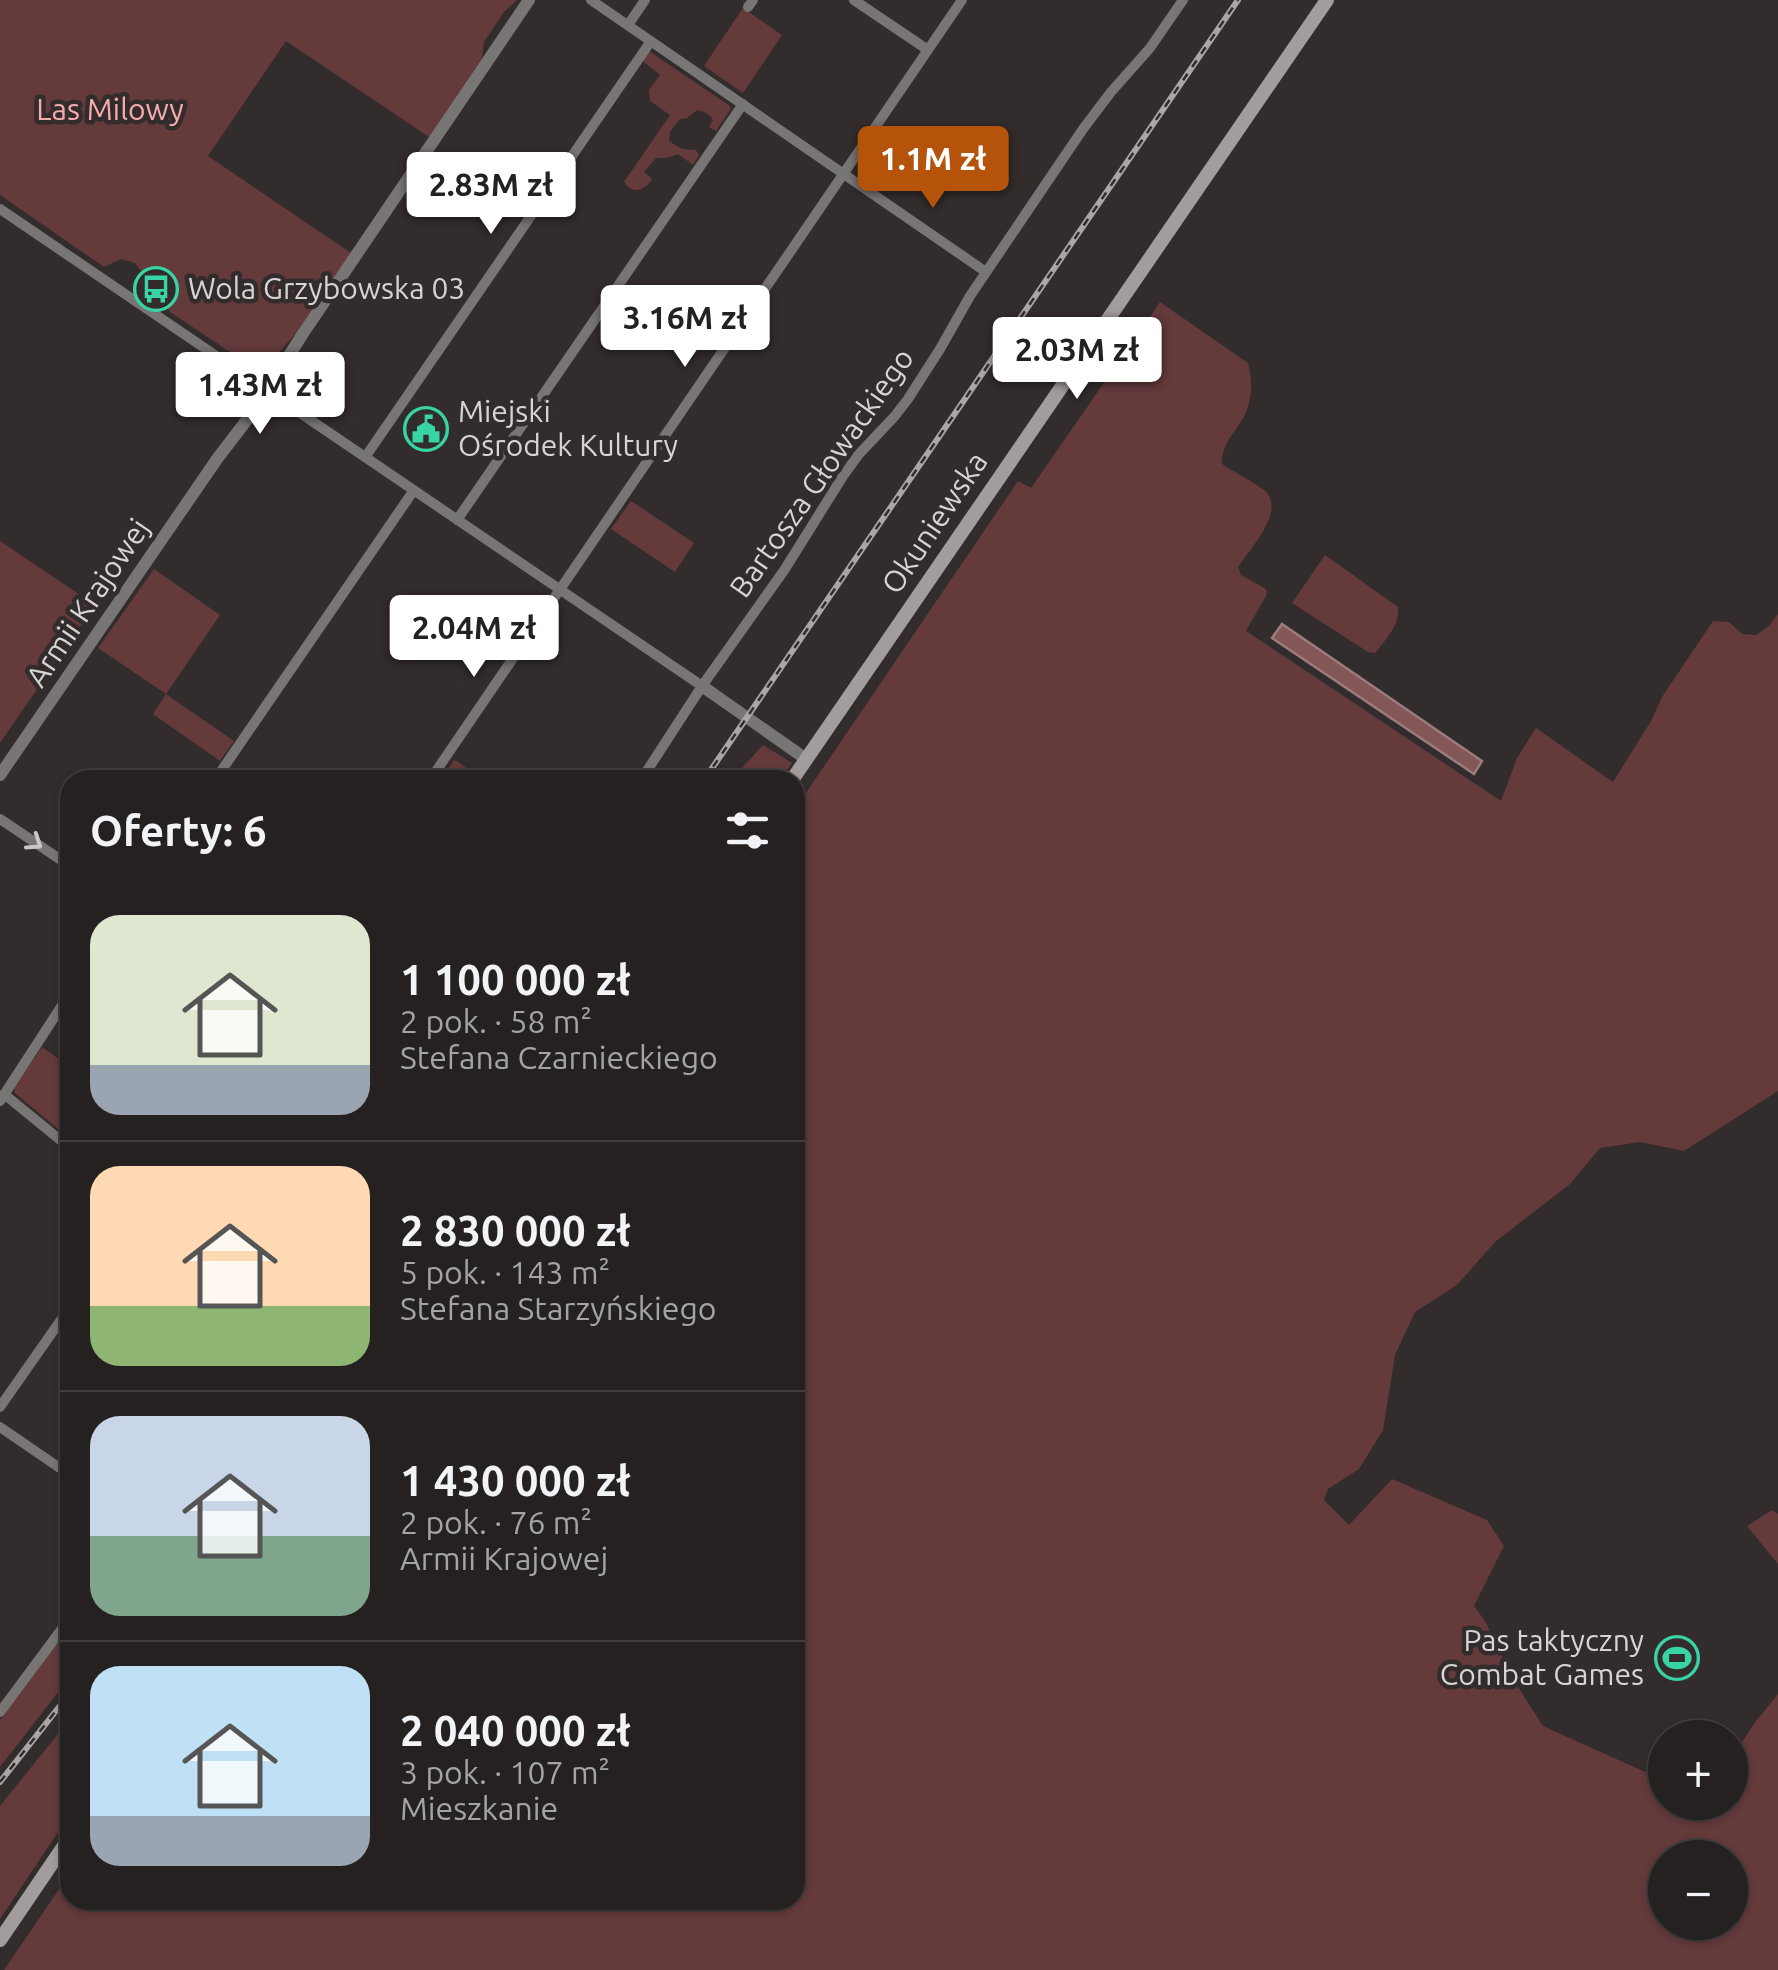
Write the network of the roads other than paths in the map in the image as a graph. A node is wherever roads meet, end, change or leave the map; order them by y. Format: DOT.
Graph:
graph roads {
  1 [pos="529,0"];
  2 [pos="591,0"];
  3 [pos="645,0"];
  4 [pos="854,0"];
  5 [pos="962,0"];
  6 [pos="1184,0"];
  7 [pos="1327,0"];
  8 [pos="628,25"];
  9 [pos="652,40"];
  10 [pos="928,50"];
  11 [pos="743,104"];
  12 [pos="844,174"];
  13 [pos="0,208"];
  14 [pos="986,272"];
  15 [pos="264,387"];
  16 [pos="366,456"];
  17 [pos="414,490"];
  18 [pos="457,520"];
  19 [pos="559,589"];
  20 [pos="702,686"];
  21 [pos="806,759"];
  22 [pos="222,770"];
  23 [pos="437,770"];
  24 [pos="647,770"];
  25 [pos="799,770"];
  26 [pos="0,775"];
  27 [pos="0,819"];
  28 [pos="60,859"];
  29 [pos="60,1012"];
  30 [pos="2,1098"];
  31 [pos="60,1141"];
  32 [pos="60,1320"];
  33 [pos="0,1407"];
  34 [pos="0,1427"];
  35 [pos="60,1469"];
  36 [pos="60,1631"];
  37 [pos="0,1712"];
  38 [pos="60,1852"];
  39 [pos="0,1940"];
  1 -- 15 [label="street, Armii Krajowej"];
  2 -- 8 [label="street"];
  3 -- 8 [label="street"];
  4 -- 10 [label="street"];
  5 -- 10 [label="street"];
  6 -- 14 [label="street, Bartosza Głowackiego"];
  7 -- 21 [label="main road, Okuniewska"];
  8 -- 9 [label="street"];
  9 -- 11 [label="street"];
  9 -- 16 [label="street"];
  10 -- 12 [label="street"];
  11 -- 12 [label="street"];
  11 -- 18 [label="street"];
  12 -- 14 [label="street"];
  12 -- 19 [label="street"];
  13 -- 15 [label="street"];
  14 -- 20 [label="street, Bartosza Głowackiego"];
  15 -- 16 [label="street"];
  15 -- 26 [label="street, Armii Krajowej"];
  16 -- 17 [label="street"];
  17 -- 18 [label="street"];
  17 -- 22 [label="street"];
  18 -- 19 [label="street"];
  19 -- 20 [label="street"];
  19 -- 23 [label="street"];
  20 -- 21 [label="street"];
  20 -- 24 [label="street, Bartosza Głowackiego"];
  21 -- 25 [label="main road, Okuniewska"];
  27 -- 28 [label="street, one-way"];
  29 -- 30 [label="street"];
  30 -- 31 [label="street"];
  32 -- 33 [label="street"];
  34 -- 35 [label="street"];
  36 -- 37 [label="street"];
  38 -- 39 [label="main road"];
}
